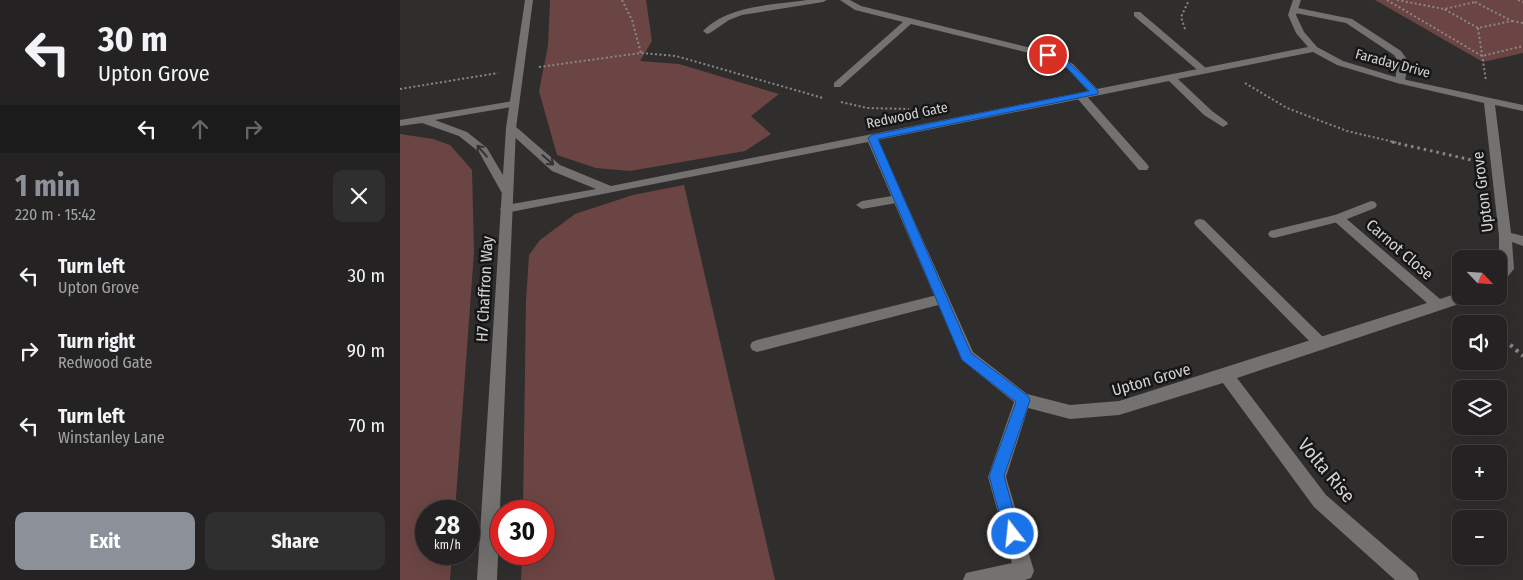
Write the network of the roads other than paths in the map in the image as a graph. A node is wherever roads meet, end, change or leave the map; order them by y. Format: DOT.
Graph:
graph roads {
  1 [pos="529,0"];
  2 [pos="823,0"];
  3 [pos="844,0"];
  4 [pos="1295,5"];
  5 [pos="1137,14"];
  6 [pos="910,21"];
  7 [pos="707,31"];
  8 [pos="1314,49"];
  9 [pos="1204,71"];
  10 [pos="1171,78"];
  11 [pos="1400,81"];
  12 [pos="837,85"];
  13 [pos="1095,93"];
  14 [pos="1080,95"];
  15 [pos="1489,100"];
  16 [pos="513,104"];
  17 [pos="1523,108"];
  18 [pos="422,119"];
  19 [pos="400,123"];
  20 [pos="1223,124"];
  21 [pos="511,128"];
  22 [pos="872,138"];
  23 [pos="1143,167"];
  24 [pos="610,190"];
  25 [pos="507,192"];
  26 [pos="898,199"];
  27 [pos="862,205"];
  28 [pos="1371,205"];
  29 [pos="506,209"];
  30 [pos="1338,218"];
  31 [pos="1200,224"];
  32 [pos="1274,234"];
  33 [pos="1505,236"];
  34 [pos="1523,241"];
  35 [pos="1506,250"];
  36 [pos="941,299"];
  37 [pos="1452,300"];
  38 [pos="1438,305"];
  39 [pos="1321,344"];
  40 [pos="757,346"];
  41 [pos="1226,375"];
  42 [pos="1023,400"];
  43 [pos="1028,576"];
  44 [pos="487,580"];
  45 [pos="972,580"];
  46 [pos="1409,580"];
  1 -- 16 [label="street, H7 Chaffron Way"];
  2 -- 7 [label="street"];
  3 -- 6 [label="street"];
  4 -- 8 [label="street, Faraday Drive"];
  4 -- 11 [label="street"];
  5 -- 9 [label="street"];
  6 -- 12 [label="street"];
  6 -- 13 [label="street"];
  8 -- 9 [label="street, Redwood Gate"];
  8 -- 11 [label="street, Faraday Drive"];
  9 -- 10 [label="street, Redwood Gate"];
  10 -- 13 [label="street, Redwood Gate"];
  10 -- 20 [label="street"];
  11 -- 15 [label="street, Faraday Drive"];
  13 -- 14 [label="street, Redwood Gate"];
  14 -- 22 [label="street, Redwood Gate"];
  14 -- 23 [label="street"];
  15 -- 17 [label="street, Faraday Drive"];
  15 -- 33 [label="street, Upton Grove"];
  16 -- 18 [label="street"];
  16 -- 21 [label="street, H7 Chaffron Way"];
  18 -- 19 [label="street"];
  25 -- 18 [label="street, one-way"];
  21 -- 24 [label="street, one-way"];
  21 -- 25 [label="street, H7 Chaffron Way"];
  22 -- 24 [label="street, Redwood Gate"];
  22 -- 26 [label="street, Upton Grove"];
  24 -- 29 [label="street, Redwood Gate"];
  25 -- 29 [label="street, H7 Chaffron Way"];
  26 -- 27 [label="street"];
  26 -- 36 [label="street, Upton Grove"];
  28 -- 30 [label="street"];
  29 -- 44 [label="street, H7 Chaffron Way"];
  30 -- 32 [label="street"];
  30 -- 38 [label="street, Carnot Close"];
  31 -- 39 [label="street"];
  33 -- 34 [label="street"];
  33 -- 35 [label="street, Upton Grove"];
  36 -- 40 [label="street"];
  36 -- 42 [label="street, Upton Grove"];
  37 -- 38 [label="street, Upton Grove"];
  38 -- 39 [label="street, Upton Grove"];
  39 -- 41 [label="street, Upton Grove"];
  41 -- 42 [label="street, Upton Grove"];
  41 -- 46 [label="street, Volta Rise"];
  42 -- 43 [label="street"];
  43 -- 45 [label="street"];
}
